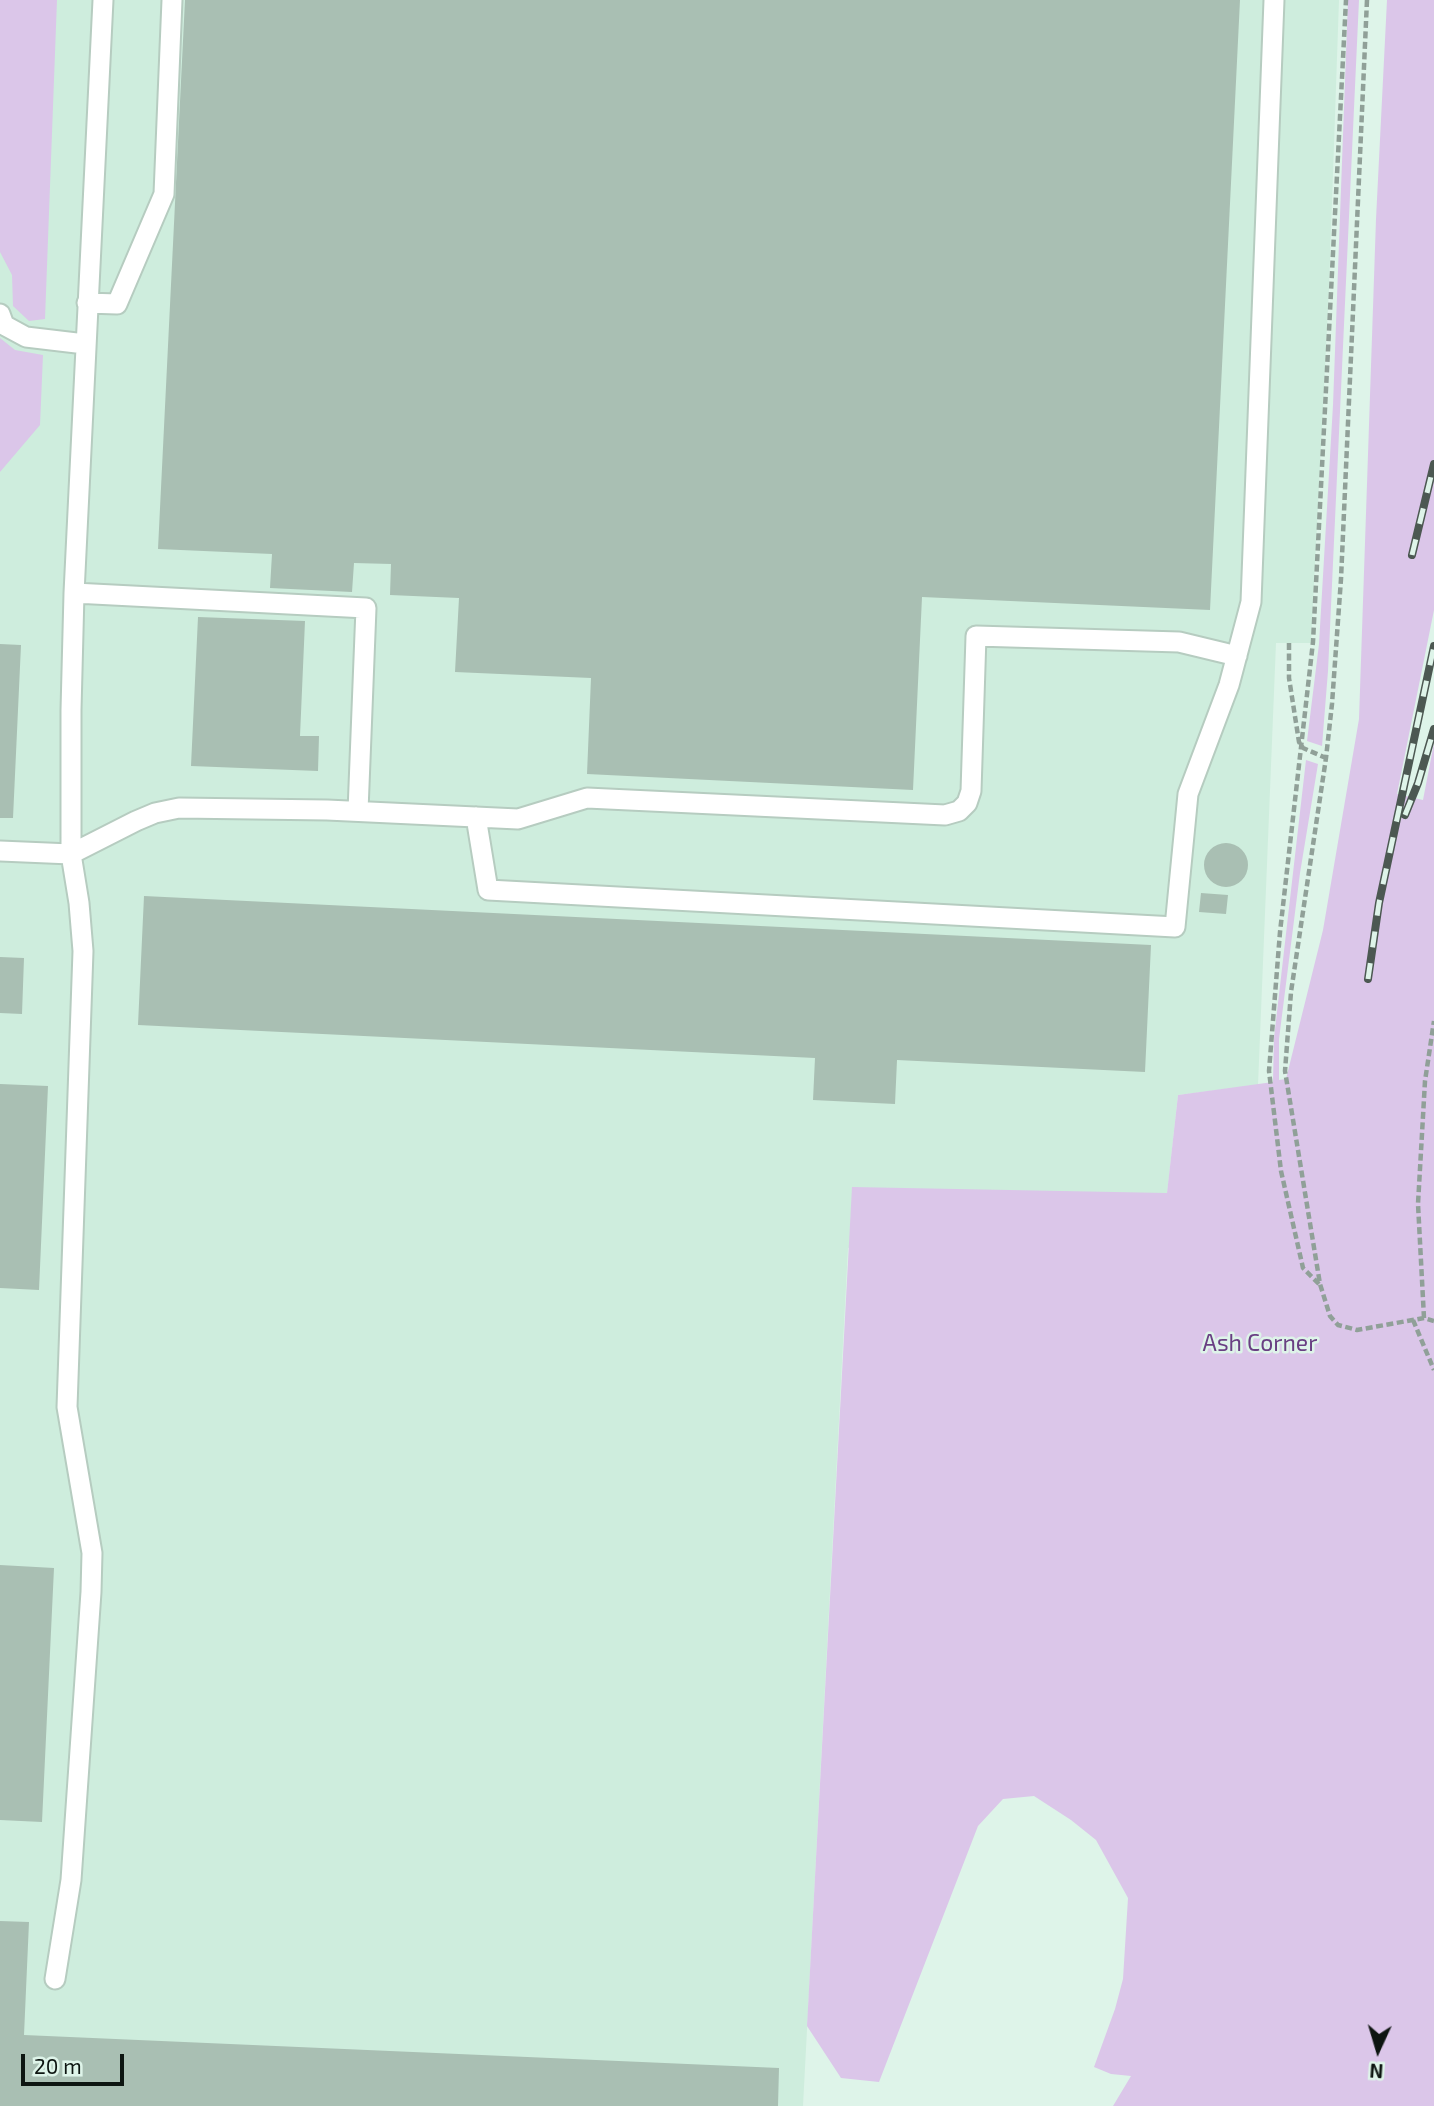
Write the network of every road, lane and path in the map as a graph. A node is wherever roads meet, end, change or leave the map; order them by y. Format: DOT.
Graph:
graph roads {
  1 [pos="103,0"];
  2 [pos="172,0"];
  3 [pos="1274,0"];
  4 [pos="1346,0"];
  5 [pos="1367,0"];
  6 [pos="87,303"];
  7 [pos="0,314"];
  8 [pos="85,344"];
  9 [pos="74,593"];
  10 [pos="1289,643"];
  11 [pos="1237,656"];
  12 [pos="1303,748"];
  13 [pos="1326,758"];
  14 [pos="358,811"];
  15 [pos="475,817"];
  16 [pos="0,851"];
  17 [pos="71,854"];
  18 [pos="1434,1021"];
  19 [pos="1320,1284"];
  20 [pos="1424,1318"];
  21 [pos="1413,1320"];
  22 [pos="1434,1321"];
  23 [pos="1434,1370"];
  24 [pos="55,1979"];
  1 -- 6 [label="lane"];
  2 -- 6 [label="lane"];
  3 -- 11 [label="lane"];
  4 -- 12 [label="path"];
  5 -- 13 [label="path"];
  6 -- 8 [label="lane"];
  7 -- 8 [label="lane"];
  8 -- 9 [label="lane"];
  9 -- 14 [label="lane"];
  9 -- 17 [label="lane"];
  10 -- 12 [label="path"];
  11 -- 15 [label="lane"];
  11 -- 15 [label="lane"];
  12 -- 13 [label="path"];
  12 -- 19 [label="path"];
  13 -- 19 [label="path"];
  14 -- 15 [label="lane"];
  14 -- 17 [label="lane"];
  16 -- 17 [label="lane"];
  17 -- 24 [label="lane"];
  18 -- 20 [label="path"];
  19 -- 21 [label="path"];
  20 -- 21 [label="path"];
  20 -- 22 [label="path"];
  21 -- 23 [label="path"];
}
